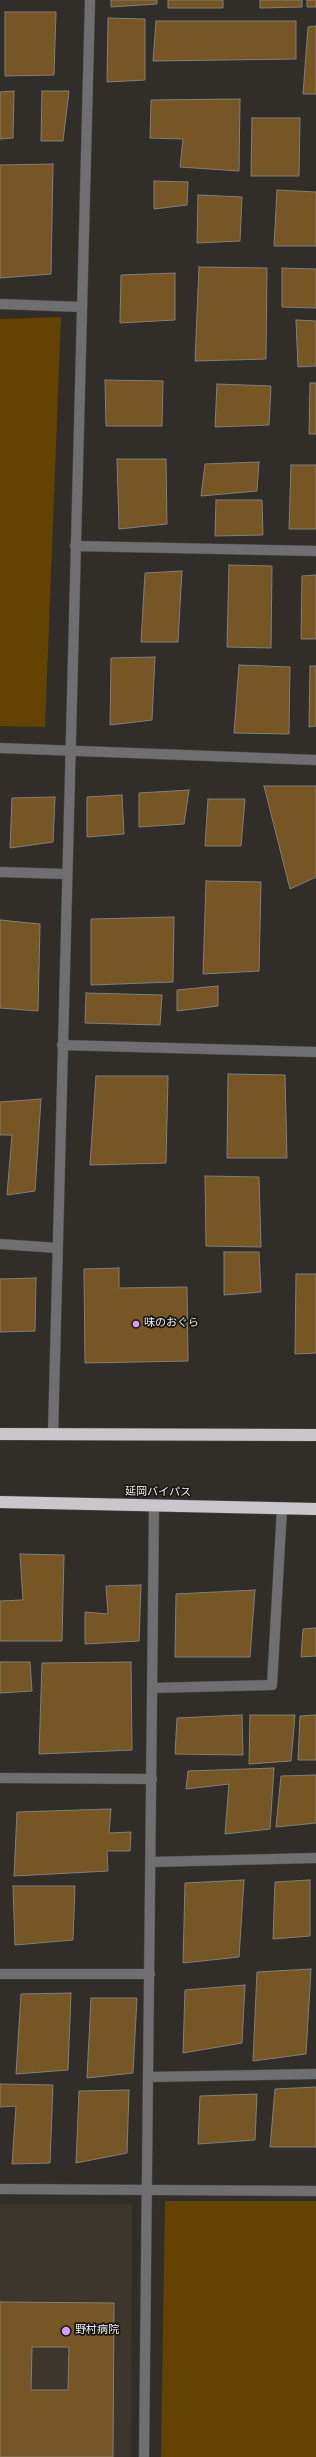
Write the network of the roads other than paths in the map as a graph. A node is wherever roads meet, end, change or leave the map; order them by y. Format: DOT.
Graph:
graph roads {
  1 [pos="90,0"];
  2 [pos="0,304"];
  3 [pos="81,307"];
  4 [pos="75,546"];
  5 [pos="316,552"];
  6 [pos="0,748"];
  7 [pos="69,751"];
  8 [pos="316,760"];
  9 [pos="0,872"];
  10 [pos="66,874"];
  11 [pos="62,1046"];
  12 [pos="316,1052"];
  13 [pos="0,1244"];
  14 [pos="57,1248"];
  15 [pos="0,1434"];
  16 [pos="53,1434"];
  17 [pos="316,1435"];
  18 [pos="0,1502"];
  19 [pos="154,1506"];
  20 [pos="282,1508"];
  21 [pos="316,1509"];
  22 [pos="152,1688"];
  23 [pos="0,1778"];
  24 [pos="152,1779"];
  25 [pos="316,1858"];
  26 [pos="151,1862"];
  27 [pos="0,1974"];
  28 [pos="150,1974"];
  29 [pos="316,2074"];
  30 [pos="149,2077"];
  31 [pos="0,2189"];
  32 [pos="148,2190"];
  33 [pos="316,2191"];
  34 [pos="144,2457"];
  1 -- 3 [label="street"];
  2 -- 3 [label="street"];
  3 -- 4 [label="street"];
  4 -- 5 [label="street"];
  4 -- 7 [label="street"];
  6 -- 7 [label="street"];
  7 -- 8 [label="street"];
  7 -- 10 [label="street"];
  9 -- 10 [label="street"];
  10 -- 11 [label="street"];
  11 -- 12 [label="street"];
  11 -- 14 [label="street"];
  13 -- 14 [label="street"];
  14 -- 16 [label="street"];
  15 -- 16 [label="highway"];
  16 -- 17 [label="highway"];
  18 -- 19 [label="highway, 延岡バイパス"];
  19 -- 20 [label="highway, 延岡バイパス"];
  19 -- 22 [label="street"];
  20 -- 21 [label="highway, 延岡バイパス"];
  20 -- 22 [label="street"];
  22 -- 24 [label="street"];
  23 -- 24 [label="street"];
  24 -- 26 [label="street"];
  25 -- 26 [label="street"];
  26 -- 28 [label="street"];
  27 -- 28 [label="street"];
  28 -- 30 [label="street"];
  29 -- 30 [label="street"];
  30 -- 32 [label="street"];
  31 -- 32 [label="street"];
  32 -- 33 [label="street"];
  32 -- 34 [label="street"];
}
